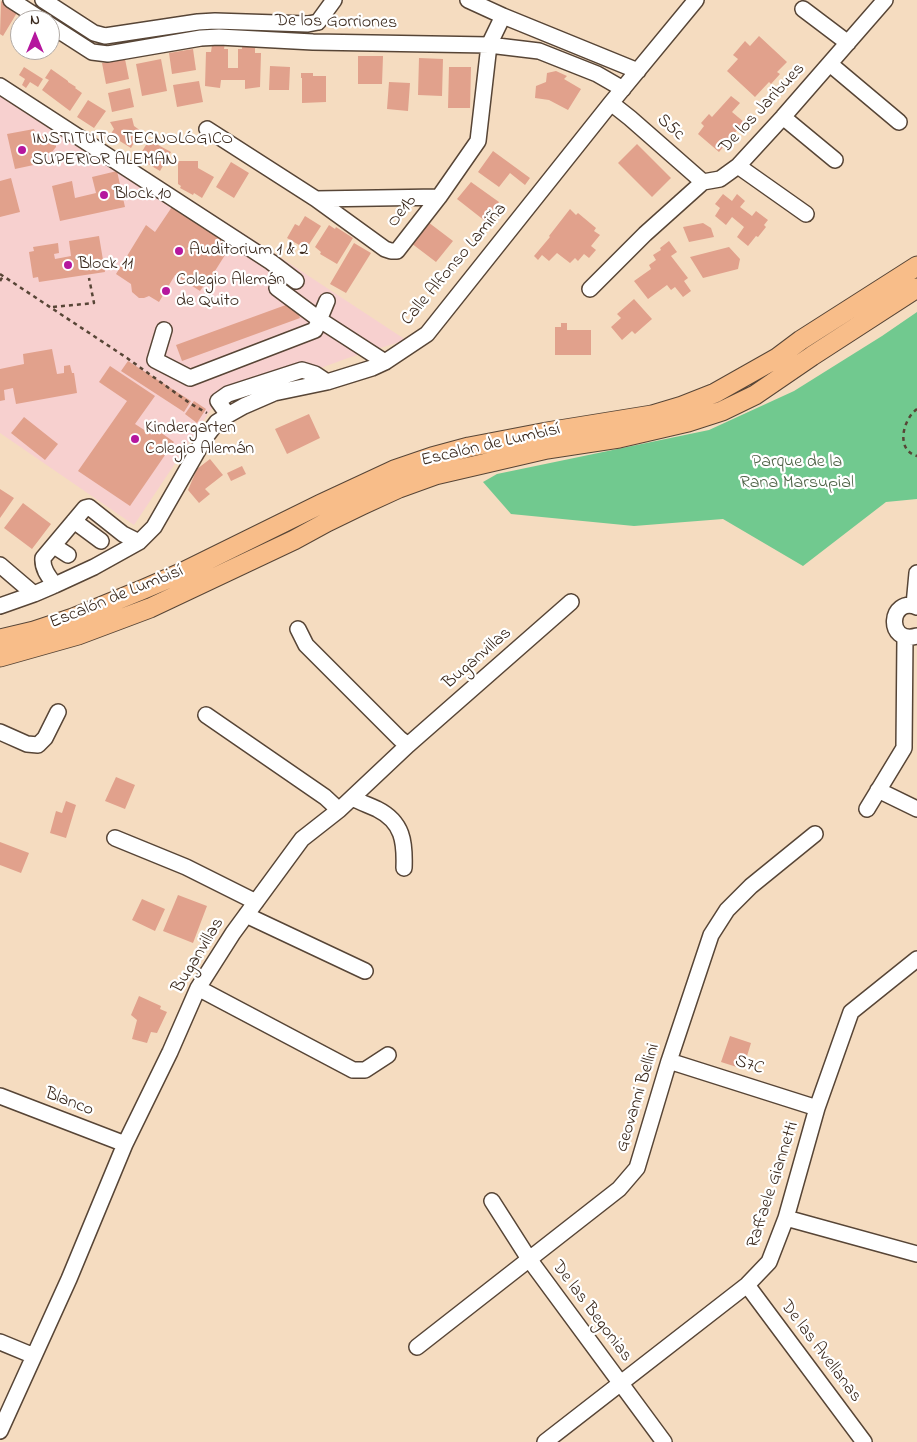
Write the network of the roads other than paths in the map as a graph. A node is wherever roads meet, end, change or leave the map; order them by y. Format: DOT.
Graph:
graph roads {
  1 [pos="11,0"];
  2 [pos="43,0"];
  3 [pos="334,0"];
  4 [pos="468,0"];
  5 [pos="696,0"];
  6 [pos="885,0"];
  7 [pos="803,9"];
  8 [pos="26,10"];
  9 [pos="503,16"];
  10 [pos="318,22"];
  11 [pos="60,31"];
  12 [pos="94,33"];
  13 [pos="325,42"];
  14 [pos="848,43"];
  15 [pos="489,45"];
  16 [pos="92,52"];
  17 [pos="830,64"];
  18 [pos="638,71"];
  19 [pos="0,86"];
  20 [pos="623,89"];
  21 [pos="611,104"];
  22 [pos="783,117"];
  23 [pos="899,122"];
  24 [pos="207,129"];
  25 [pos="835,160"];
  26 [pos="738,166"];
  27 [pos="703,182"];
  28 [pos="439,196"];
  29 [pos="316,199"];
  30 [pos="806,214"];
  31 [pos="917,266"];
  32 [pos="296,280"];
  33 [pos="277,288"];
  34 [pos="917,288"];
  35 [pos="590,289"];
  36 [pos="327,301"];
  37 [pos="320,320"];
  38 [pos="164,330"];
  39 [pos="385,362"];
  40 [pos="74,521"];
  41 [pos="101,541"];
  42 [pos="139,542"];
  43 [pos="54,546"];
  44 [pos="68,555"];
  45 [pos="0,565"];
  46 [pos="917,573"];
  47 [pos="55,585"];
  48 [pos="34,594"];
  49 [pos="571,602"];
  50 [pos="0,606"];
  51 [pos="915,606"];
  52 [pos="298,629"];
  53 [pos="911,637"];
  54 [pos="0,639"];
  55 [pos="0,657"];
  56 [pos="911,704"];
  57 [pos="58,712"];
  58 [pos="206,715"];
  59 [pos="0,732"];
  60 [pos="408,745"];
  61 [pos="878,790"];
  62 [pos="352,798"];
  63 [pos="867,809"];
  64 [pos="917,809"];
  65 [pos="339,810"];
  66 [pos="815,834"];
  67 [pos="115,838"];
  68 [pos="404,868"];
  69 [pos="256,902"];
  70 [pos="246,915"];
  71 [pos="917,959"];
  72 [pos="365,971"];
  73 [pos="198,988"];
  74 [pos="388,1055"];
  75 [pos="669,1061"];
  76 [pos="0,1096"];
  77 [pos="817,1108"];
  78 [pos="125,1144"];
  79 [pos="492,1202"];
  80 [pos="786,1218"];
  81 [pos="917,1254"];
  82 [pos="529,1259"];
  83 [pos="746,1286"];
  84 [pos="0,1342"];
  85 [pos="416,1347"];
  86 [pos="34,1356"];
  87 [pos="621,1383"];
  88 [pos="0,1431"];
  89 [pos="545,1442"];
  90 [pos="664,1442"];
  91 [pos="864,1442"];
  1 -- 8 [label="street"];
  2 -- 12 [label="street"];
  3 -- 10 [label="street"];
  4 -- 9 [label="street"];
  5 -- 18 [label="street, Calle Alfonso Lamiña"];
  6 -- 14 [label="street, De los Jaribues"];
  7 -- 14 [label="street"];
  9 -- 15 [label="street, Oe1b"];
  9 -- 18 [label="street"];
  10 -- 12 [label="street, De los Gorriones"];
  10 -- 13 [label="street"];
  11 -- 16 [label="street"];
  12 -- 16 [label="street"];
  13 -- 15 [label="street, De los Gorriones"];
  13 -- 16 [label="street, De los Gorriones"];
  14 -- 17 [label="street, De los Jaribues"];
  15 -- 20 [label="street, De los Gorriones"];
  15 -- 28 [label="street, Oe1b"];
  17 -- 22 [label="street, De los Jaribues"];
  17 -- 23 [label="street"];
  18 -- 20 [label="street, Calle Alfonso Lamiña"];
  19 -- 32 [label="street"];
  20 -- 21 [label="street, Calle Alfonso Lamiña"];
  21 -- 27 [label="street, S5c"];
  21 -- 39 [label="street, Calle Alfonso Lamiña"];
  22 -- 25 [label="street"];
  22 -- 26 [label="street, De los Jaribues"];
  24 -- 29 [label="street, Oe1b"];
  26 -- 27 [label="street, De los Jaribues"];
  26 -- 30 [label="street"];
  27 -- 35 [label="street, De los Jaribues"];
  28 -- 29 [label="street"];
  28 -- 29 [label="street, Oe1b"];
  31 -- 54 [label="main road, Escalón de Lumbisí"];
  33 -- 37 [label="street"];
  34 -- 55 [label="main road, Escalón de Lumbisí"];
  36 -- 37 [label="street"];
  37 -- 38 [label="street"];
  37 -- 39 [label="street"];
  39 -- 42 [label="street, Calle Alfonso Lamiña"];
  40 -- 41 [label="street"];
  40 -- 42 [label="street"];
  40 -- 43 [label="street"];
  42 -- 47 [label="street, Calle Alfonso Lamiña"];
  43 -- 44 [label="street"];
  43 -- 47 [label="street"];
  45 -- 48 [label="street"];
  46 -- 51 [label="street"];
  47 -- 48 [label="street, Calle Alfonso Lamiña"];
  48 -- 50 [label="street, Calle Alfonso Lamiña"];
  49 -- 60 [label="street, Buganvillas"];
  51 -- 53 [label="street"];
  52 -- 60 [label="street"];
  53 -- 56 [label="street"];
  56 -- 61 [label="street"];
  57 -- 59 [label="street"];
  58 -- 65 [label="street"];
  60 -- 62 [label="street, Buganvillas"];
  61 -- 63 [label="street"];
  61 -- 64 [label="street"];
  62 -- 65 [label="street, Buganvillas"];
  62 -- 68 [label="street"];
  65 -- 69 [label="street, Buganvillas"];
  66 -- 75 [label="street, Geovanni Bellini"];
  67 -- 69 [label="street"];
  69 -- 70 [label="street, Buganvillas"];
  70 -- 72 [label="street"];
  70 -- 73 [label="street, Buganvillas"];
  71 -- 77 [label="street, Raffaele Giannetti"];
  73 -- 74 [label="street"];
  73 -- 78 [label="street, Buganvillas"];
  75 -- 77 [label="street, S7C"];
  75 -- 82 [label="street, Geovanni Bellini"];
  76 -- 78 [label="street, Blanco"];
  77 -- 80 [label="street, Raffaele Giannetti"];
  78 -- 86 [label="street, Buganvillas"];
  79 -- 82 [label="street, De las Begonias"];
  80 -- 81 [label="street"];
  80 -- 83 [label="street, Raffaele Giannetti"];
  82 -- 85 [label="street, Geovanni Bellini"];
  82 -- 87 [label="street, De las Begonias"];
  83 -- 87 [label="street, Raffaele Giannetti"];
  83 -- 91 [label="street, De las Avellanas"];
  84 -- 86 [label="street"];
  86 -- 88 [label="street, Buganvillas"];
  87 -- 89 [label="street, Raffaele Giannetti"];
  87 -- 90 [label="street, De las Begonias"];
}
